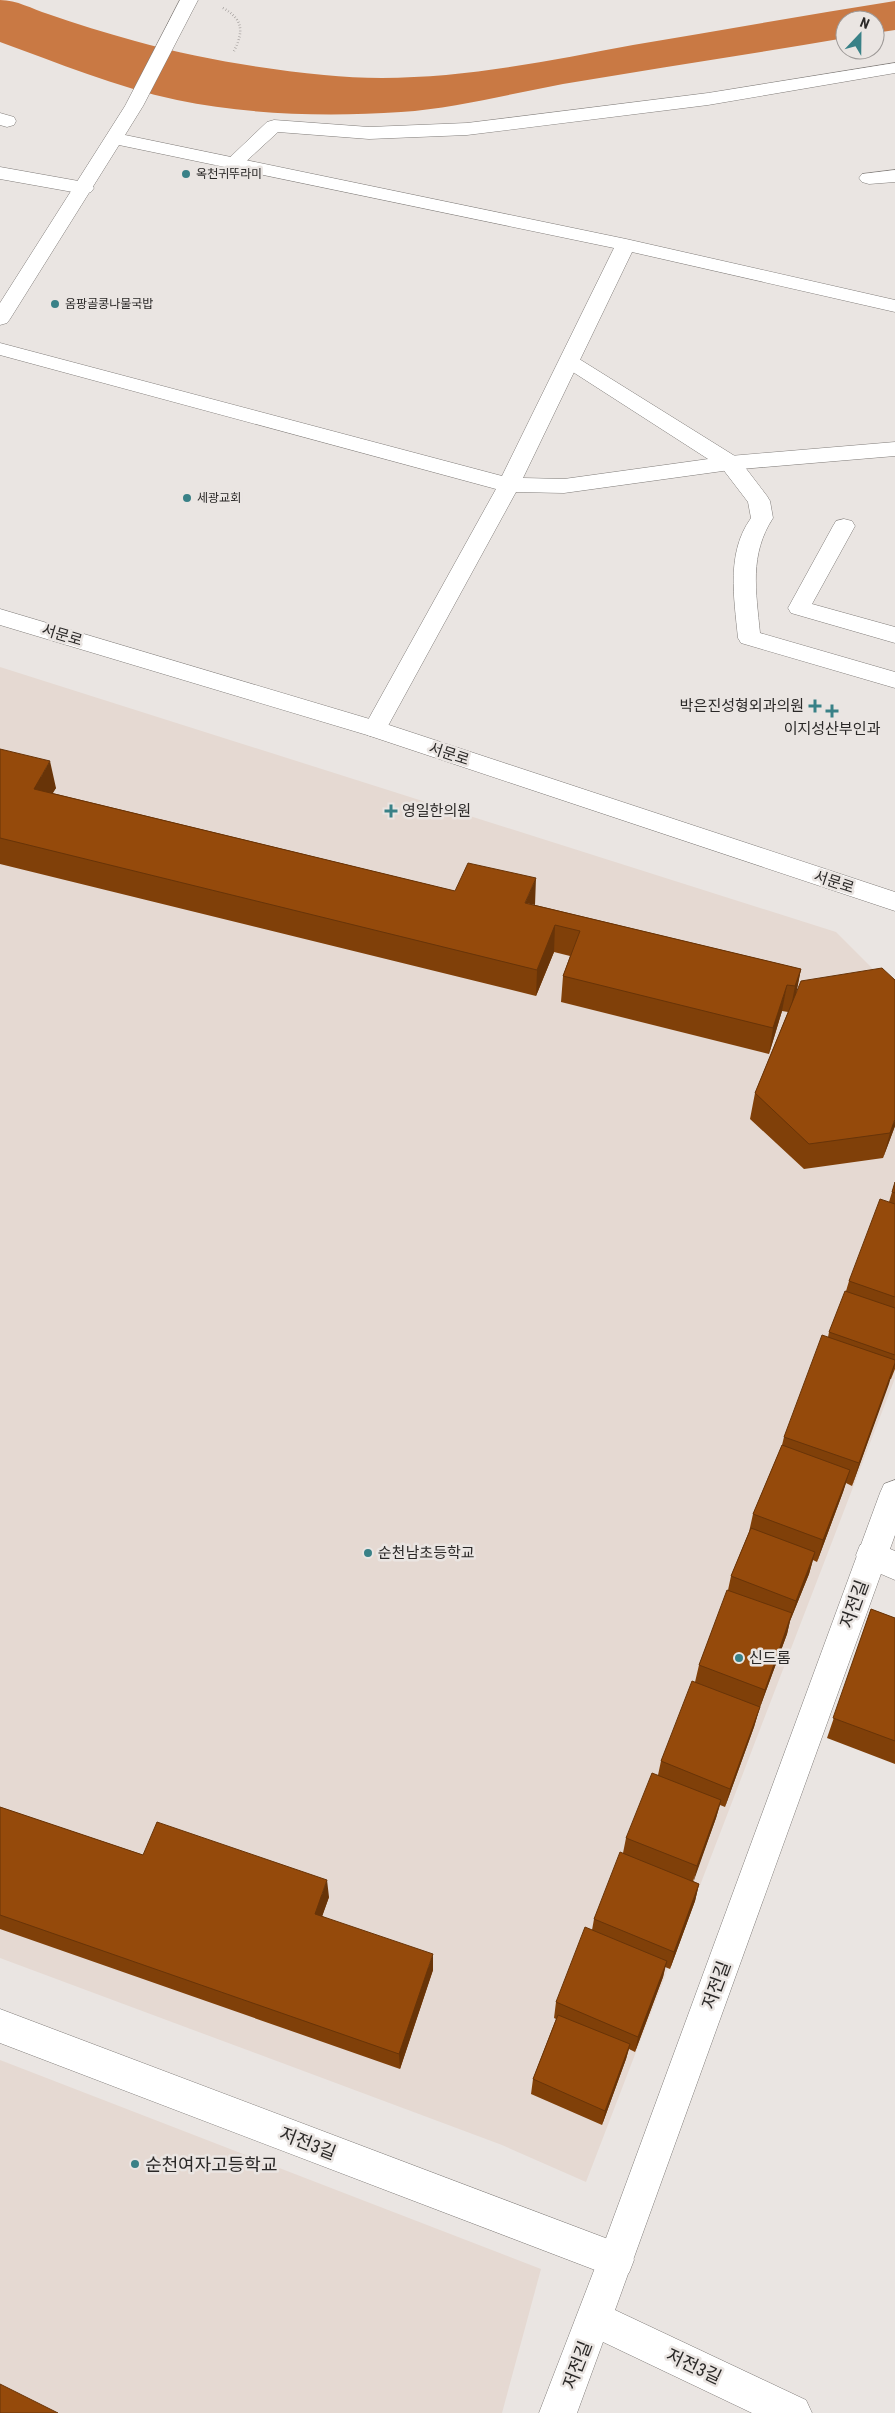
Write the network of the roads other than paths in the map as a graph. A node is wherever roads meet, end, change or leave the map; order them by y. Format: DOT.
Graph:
graph roads {
  1 [pos="189,1"];
  2 [pos="895,68"];
  3 [pos="114,138"];
  4 [pos="233,164"];
  5 [pos="0,173"];
  6 [pos="895,176"];
  7 [pos="869,178"];
  8 [pos="84,188"];
  9 [pos="626,245"];
  10 [pos="895,306"];
  11 [pos="0,319"];
  12 [pos="0,349"];
  13 [pos="569,360"];
  14 [pos="893,445"];
  15 [pos="730,463"];
  16 [pos="509,485"];
  17 [pos="844,526"];
  18 [pos="0,617"];
  19 [pos="895,636"];
  20 [pos="886,677"];
  21 [pos="375,729"];
  22 [pos="895,902"];
  23 [pos="895,1493"];
  24 [pos="883,1560"];
  25 [pos="0,2026"];
  26 [pos="616,2260"];
  27 [pos="594,2318"];
  28 [pos="558,2413"];
  29 [pos="793,2413"];
  1 -- 3 [label="street"];
  2 -- 4 [label="street"];
  3 -- 4 [label="street"];
  3 -- 8 [label="street"];
  4 -- 9 [label="street"];
  5 -- 8 [label="street"];
  6 -- 7 [label="street"];
  8 -- 11 [label="street"];
  9 -- 10 [label="street"];
  9 -- 13 [label="street"];
  12 -- 16 [label="street"];
  13 -- 15 [label="street"];
  13 -- 16 [label="street"];
  14 -- 15 [label="street"];
  15 -- 16 [label="street"];
  15 -- 20 [label="street"];
  16 -- 21 [label="street"];
  17 -- 19 [label="street"];
  18 -- 21 [label="street, 서문로"];
  19 -- 20 [label="street"];
  21 -- 22 [label="street, 서문로"];
  23 -- 24 [label="street, 저전길"];
  24 -- 26 [label="street, 저전길"];
  25 -- 26 [label="street, 저전3길"];
  26 -- 27 [label="street, 저전길"];
  27 -- 28 [label="street, 저전길"];
  27 -- 29 [label="street, 저전3길"];
}
